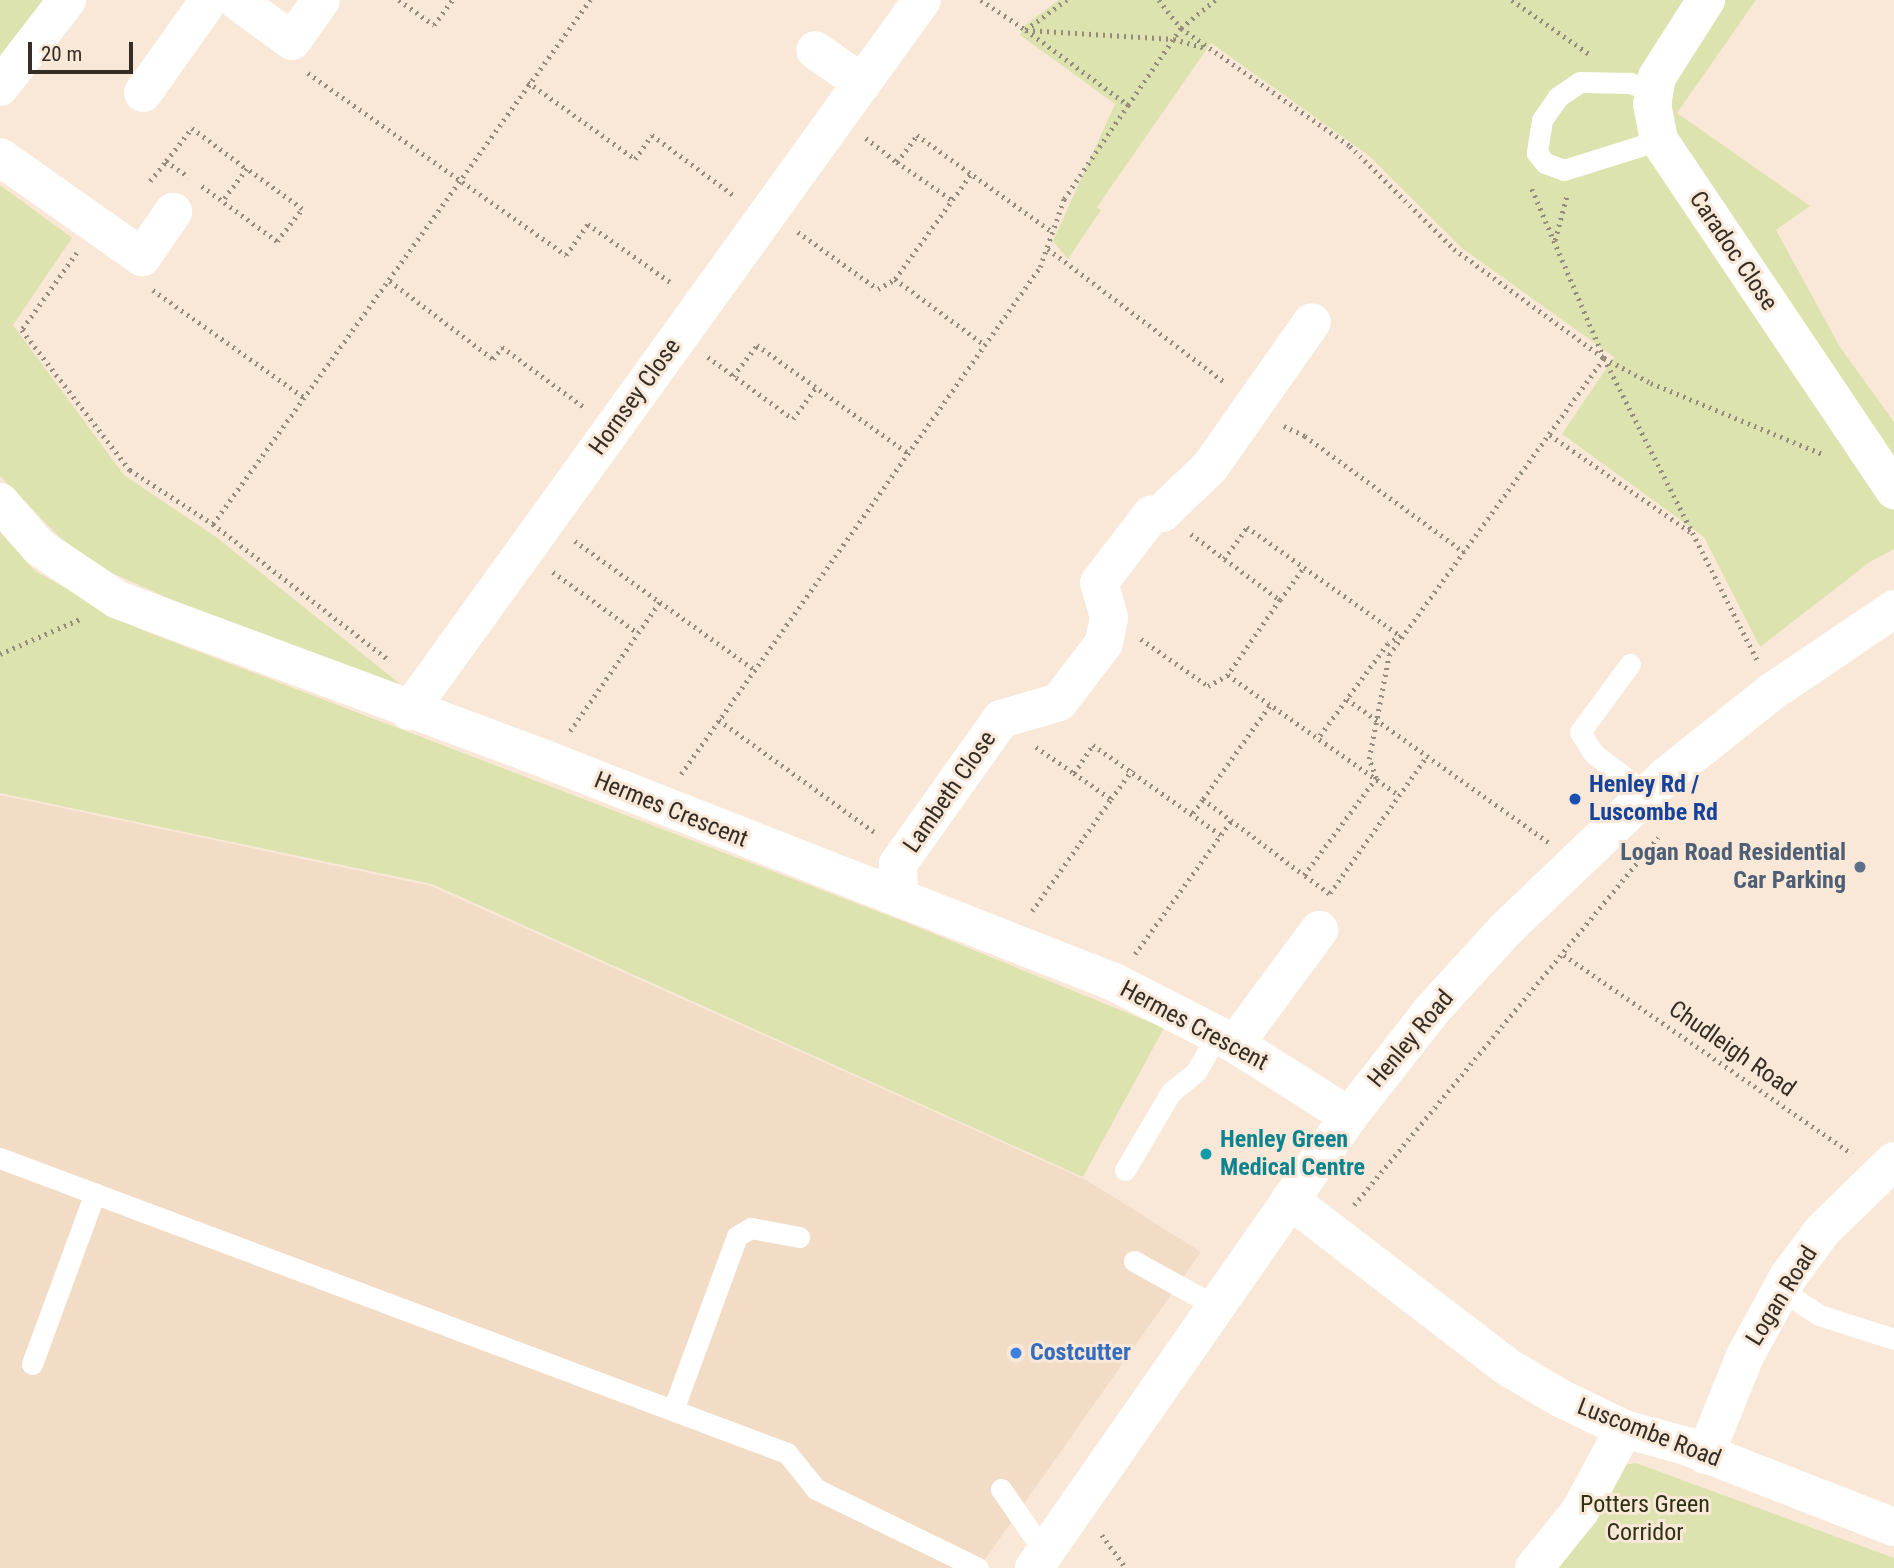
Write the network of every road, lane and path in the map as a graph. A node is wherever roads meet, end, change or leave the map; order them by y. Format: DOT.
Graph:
graph roads {
  1 [pos="67,0"];
  2 [pos="209,0"];
  3 [pos="236,0"];
  4 [pos="321,0"];
  5 [pos="399,0"];
  6 [pos="452,0"];
  7 [pos="590,0"];
  8 [pos="922,0"];
  9 [pos="981,0"];
  10 [pos="1067,0"];
  11 [pos="1159,0"];
  12 [pos="1215,0"];
  13 [pos="1512,0"];
  14 [pos="1706,0"];
  15 [pos="1181,28"];
  16 [pos="1026,30"];
  17 [pos="1174,39"];
  18 [pos="292,41"];
  19 [pos="1211,49"];
  20 [pos="815,50"];
  21 [pos="862,83"];
  22 [pos="0,86"];
  23 [pos="1642,88"];
  24 [pos="143,93"];
  25 [pos="1128,105"];
  26 [pos="837,117"];
  27 [pos="1659,140"];
  28 [pos="0,157"];
  29 [pos="166,160"];
  30 [pos="897,162"];
  31 [pos="247,169"];
  32 [pos="971,174"];
  33 [pos="460,180"];
  34 [pos="1530,183"];
  35 [pos="952,200"];
  36 [pos="223,201"];
  37 [pos="173,212"];
  38 [pos="103,230"];
  39 [pos="1051,231"];
  40 [pos="142,257"];
  41 [pos="895,279"];
  42 [pos="390,281"];
  43 [pos="705,300"];
  44 [pos="1312,322"];
  45 [pos="679,336"];
  46 [pos="1604,358"];
  47 [pos="733,376"];
  48 [pos="816,387"];
  49 [pos="304,398"];
  50 [pos="591,412"];
  51 [pos="1550,435"];
  52 [pos="909,454"];
  53 [pos="1834,459"];
  54 [pos="1894,491"];
  55 [pos="0,502"];
  56 [pos="1162,513"];
  57 [pos="213,524"];
  58 [pos="1693,534"];
  59 [pos="535,535"];
  60 [pos="1224,559"];
  61 [pos="1303,568"];
  62 [pos="118,600"];
  63 [pos="1280,600"];
  64 [pos="660,601"];
  65 [pos="1894,609"];
  66 [pos="1110,617"];
  67 [pos="638,634"];
  68 [pos="1401,636"];
  69 [pos="0,654"];
  70 [pos="1630,664"];
  71 [pos="755,670"];
  72 [pos="1228,675"];
  73 [pos="1773,691"];
  74 [pos="1347,698"];
  75 [pos="417,699"];
  76 [pos="1270,705"];
  77 [pos="1002,719"];
  78 [pos="1374,719"];
  79 [pos="719,720"];
  80 [pos="1318,739"];
  81 [pos="1427,756"];
  82 [pos="550,761"];
  83 [pos="1132,770"];
  84 [pos="1074,773"];
  85 [pos="1376,778"];
  86 [pos="1647,794"];
  87 [pos="1399,795"];
  88 [pos="1111,799"];
  89 [pos="1203,799"];
  90 [pos="658,806"];
  91 [pos="1193,813"];
  92 [pos="1231,821"];
  93 [pos="1661,834"];
  94 [pos="1221,835"];
  95 [pos="1569,866"];
  96 [pos="1304,875"];
  97 [pos="899,881"];
  98 [pos="1330,893"];
  99 [pos="1319,930"];
  100 [pos="1012,940"];
  101 [pos="1564,955"];
  102 [pos="1114,982"];
  103 [pos="1226,1039"];
  104 [pos="1349,1116"];
  105 [pos="0,1158"];
  106 [pos="1885,1168"];
  107 [pos="1125,1170"];
  108 [pos="95,1193"];
  109 [pos="1290,1200"];
  110 [pos="1330,1229"];
  111 [pos="799,1237"];
  112 [pos="1134,1261"];
  113 [pos="1780,1289"];
  114 [pos="1217,1307"];
  115 [pos="1894,1339"];
  116 [pos="32,1364"];
  117 [pos="673,1410"];
  118 [pos="1624,1429"];
  119 [pos="1705,1455"];
  120 [pos="1001,1489"];
  121 [pos="1894,1527"];
  122 [pos="1039,1560"];
  123 [pos="978,1568"];
  124 [pos="1534,1568"];
  1 -- 22 [label="street"];
  2 -- 24 [label="street"];
  3 -- 18 [label="street"];
  4 -- 18 [label="street"];
  5 -- 6 [label="path"];
  7 -- 33 [label="path"];
  8 -- 21 [label="street, Hornsey Close"];
  9 -- 16 [label="path"];
  10 -- 16 [label="path"];
  11 -- 15 [label="path"];
  12 -- 15 [label="path"];
  13 -- 23 [label="path"];
  14 -- 23 [label="street, Caradoc Close"];
  15 -- 17 [label="path"];
  15 -- 19 [label="path"];
  16 -- 17 [label="path"];
  16 -- 25 [label="path"];
  17 -- 19 [label="path"];
  17 -- 25 [label="path"];
  18 -- 33 [label="path"];
  19 -- 46 [label="path"];
  20 -- 21 [label="street"];
  21 -- 26 [label="street, Hornsey Close"];
  23 -- 27 [label="street, Caradoc Close"];
  23 -- 27 [label="lane"];
  25 -- 39 [label="path"];
  26 -- 30 [label="path"];
  26 -- 43 [label="street, Hornsey Close"];
  27 -- 54 [label="street, Caradoc Close"];
  28 -- 38 [label="street"];
  29 -- 31 [label="path"];
  29 -- 36 [label="path"];
  29 -- 38 [label="path"];
  30 -- 32 [label="path"];
  30 -- 35 [label="path"];
  31 -- 36 [label="path"];
  31 -- 36 [label="path"];
  32 -- 35 [label="path"];
  32 -- 39 [label="path"];
  33 -- 42 [label="path"];
  33 -- 43 [label="path"];
  34 -- 46 [label="path"];
  35 -- 41 [label="path"];
  37 -- 40 [label="street"];
  38 -- 40 [label="street"];
  38 -- 57 [label="path"];
  39 -- 52 [label="path"];
  40 -- 49 [label="path"];
  42 -- 49 [label="path"];
  42 -- 50 [label="path"];
  43 -- 45 [label="street, Hornsey Close"];
  44 -- 56 [label="street"];
  45 -- 47 [label="path"];
  45 -- 59 [label="street, Hornsey Close"];
  46 -- 51 [label="path"];
  46 -- 53 [label="path"];
  46 -- 58 [label="path"];
  47 -- 48 [label="path"];
  47 -- 48 [label="path"];
  48 -- 52 [label="path"];
  49 -- 57 [label="path"];
  51 -- 58 [label="path"];
  51 -- 68 [label="path"];
  52 -- 71 [label="path"];
  55 -- 62 [label="street, Hermes Crescent"];
  56 -- 60 [label="path"];
  56 -- 66 [label="street"];
  57 -- 75 [label="path"];
  58 -- 73 [label="path"];
  59 -- 64 [label="path"];
  59 -- 67 [label="path"];
  59 -- 75 [label="street, Hornsey Close"];
  60 -- 61 [label="path"];
  60 -- 63 [label="path"];
  61 -- 63 [label="path"];
  61 -- 68 [label="path"];
  62 -- 69 [label="path"];
  62 -- 75 [label="street, Hermes Crescent"];
  63 -- 72 [label="path"];
  64 -- 67 [label="path"];
  64 -- 71 [label="path"];
  65 -- 73 [label="street, Henley Road"];
  66 -- 72 [label="path"];
  66 -- 77 [label="street, Lambeth Close"];
  67 -- 82 [label="path"];
  68 -- 74 [label="path"];
  68 -- 78 [label="path"];
  70 -- 86 [label="lane"];
  71 -- 79 [label="path"];
  72 -- 76 [label="path"];
  73 -- 86 [label="street, Henley Road"];
  74 -- 78 [label="path"];
  74 -- 80 [label="path"];
  75 -- 82 [label="street, Hermes Crescent"];
  76 -- 80 [label="path"];
  76 -- 89 [label="path"];
  77 -- 84 [label="path"];
  77 -- 97 [label="street, Lambeth Close"];
  78 -- 81 [label="path"];
  78 -- 85 [label="path"];
  79 -- 90 [label="path"];
  79 -- 97 [label="path"];
  80 -- 85 [label="path"];
  81 -- 87 [label="path"];
  81 -- 95 [label="path"];
  82 -- 90 [label="street, Hermes Crescent"];
  83 -- 84 [label="path"];
  83 -- 88 [label="path"];
  83 -- 91 [label="path"];
  84 -- 88 [label="path"];
  85 -- 87 [label="path"];
  85 -- 96 [label="path"];
  86 -- 95 [label="street, Henley Road"];
  87 -- 98 [label="path"];
  88 -- 100 [label="path"];
  89 -- 91 [label="path"];
  89 -- 92 [label="path"];
  90 -- 97 [label="street, Hermes Crescent"];
  91 -- 94 [label="path"];
  92 -- 94 [label="path"];
  92 -- 96 [label="path"];
  93 -- 101 [label="path"];
  94 -- 102 [label="path"];
  95 -- 104 [label="street, Henley Road"];
  96 -- 98 [label="path"];
  97 -- 100 [label="street, Hermes Crescent"];
  98 -- 99 [label="path"];
  99 -- 103 [label="street"];
  100 -- 102 [label="street, Hermes Crescent"];
  101 -- 106 [label="path, Chudleigh Road"];
  101 -- 110 [label="path"];
  102 -- 103 [label="street, Hermes Crescent"];
  103 -- 104 [label="street, Hermes Crescent"];
  103 -- 107 [label="lane"];
  104 -- 109 [label="street, Henley Road"];
  105 -- 108 [label="lane"];
  106 -- 113 [label="street, Logan Road"];
  108 -- 116 [label="lane"];
  108 -- 117 [label="lane"];
  109 -- 110 [label="street, Luscombe Road"];
  109 -- 114 [label="street, Henley Road"];
  110 -- 118 [label="street, Luscombe Road"];
  111 -- 117 [label="lane"];
  112 -- 114 [label="lane"];
  113 -- 115 [label="lane"];
  113 -- 119 [label="street, Logan Road"];
  114 -- 122 [label="street, Henley Road"];
  117 -- 123 [label="lane"];
  118 -- 119 [label="street, Luscombe Road"];
  118 -- 124 [label="street"];
  119 -- 121 [label="street, Luscombe Road"];
  120 -- 122 [label="lane"];
}
